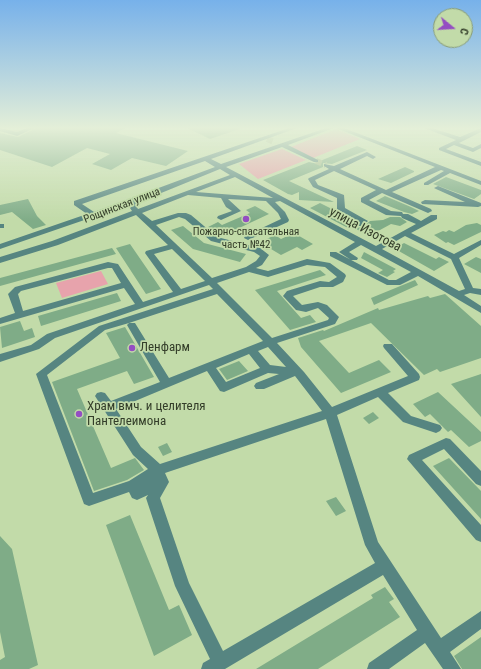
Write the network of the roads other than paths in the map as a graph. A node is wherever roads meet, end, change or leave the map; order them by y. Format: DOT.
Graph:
graph roads {
  1 [pos="202,159"];
  2 [pos="206,159"];
  3 [pos="242,159"];
  4 [pos="312,159"];
  5 [pos="356,159"];
  6 [pos="421,159"];
  7 [pos="470,159"];
  8 [pos="316,161"];
  9 [pos="481,163"];
  10 [pos="326,165"];
  11 [pos="220,167"];
  12 [pos="441,167"];
  13 [pos="334,169"];
  14 [pos="449,171"];
  15 [pos="235,175"];
  16 [pos="128,179"];
  17 [pos="142,180"];
  18 [pos="186,181"];
  19 [pos="481,183"];
  20 [pos="426,184"];
  21 [pos="438,188"];
  22 [pos="196,190"];
  23 [pos="385,191"];
  24 [pos="187,194"];
  25 [pos="144,196"];
  26 [pos="223,196"];
  27 [pos="175,198"];
  28 [pos="268,199"];
  29 [pos="281,200"];
  30 [pos="425,202"];
  31 [pos="480,205"];
  32 [pos="138,212"];
  33 [pos="92,214"];
  34 [pos="221,218"];
  35 [pos="150,224"];
  36 [pos="422,224"];
  37 [pos="343,233"];
  38 [pos="405,233"];
  39 [pos="248,238"];
  40 [pos="360,242"];
  41 [pos="481,242"];
  42 [pos="174,246"];
  43 [pos="0,247"];
  44 [pos="375,250"];
  45 [pos="333,254"];
  46 [pos="454,257"];
  47 [pos="0,260"];
  48 [pos="249,269"];
  49 [pos="379,271"];
  50 [pos="418,272"];
  51 [pos="210,281"];
  52 [pos="126,284"];
  53 [pos="219,290"];
  54 [pos="470,290"];
  55 [pos="481,292"];
  56 [pos="179,293"];
  57 [pos="458,294"];
  58 [pos="141,306"];
  59 [pos="481,310"];
  60 [pos="20,315"];
  61 [pos="0,321"];
  62 [pos="132,325"];
  63 [pos="270,342"];
  64 [pos="388,346"];
  65 [pos="251,350"];
  66 [pos="0,358"];
  67 [pos="209,366"];
  68 [pos="267,369"];
  69 [pos="296,371"];
  70 [pos="167,384"];
  71 [pos="260,386"];
  72 [pos="380,392"];
  73 [pos="101,396"];
  74 [pos="108,407"];
  75 [pos="330,413"];
  76 [pos="436,428"];
  77 [pos="160,476"];
  78 [pos="481,480"];
  79 [pos="481,535"];
  80 [pos="385,566"];
  81 [pos="481,620"];
  82 [pos="428,632"];
  83 [pos="439,650"];
  84 [pos="214,665"];
  85 [pos="375,669"];
  86 [pos="453,669"];
  1 -- 17 [label="street"];
  2 -- 11 [label="street"];
  3 -- 11 [label="street, Рощинская улица"];
  4 -- 8 [label="street"];
  5 -- 13 [label="street"];
  6 -- 12 [label="street"];
  7 -- 9 [label="street"];
  10 -- 13 [label="street"];
  11 -- 15 [label="street"];
  11 -- 18 [label="street, Рощинская улица"];
  12 -- 14 [label="street"];
  12 -- 23 [label="street"];
  13 -- 23 [label="street"];
  13 -- 37 [label="street"];
  14 -- 19 [label="street"];
  14 -- 20 [label="street"];
  15 -- 22 [label="street, Рощинская улица"];
  15 -- 29 [label="street, улица Изотова"];
  16 -- 17 [label="street"];
  16 -- 17 [label="street"];
  16 -- 33 [label="street"];
  18 -- 22 [label="street"];
  18 -- 25 [label="street, Рощинская улица"];
  21 -- 31 [label="street"];
  22 -- 24 [label="street, Рощинская улица"];
  23 -- 36 [label="street"];
  23 -- 36 [label="street"];
  24 -- 26 [label="street"];
  24 -- 27 [label="street, Рощинская улица"];
  25 -- 27 [label="street"];
  25 -- 32 [label="street"];
  25 -- 33 [label="street, Рощинская улица"];
  26 -- 28 [label="street"];
  26 -- 34 [label="street"];
  27 -- 32 [label="street, Рощинская улица"];
  28 -- 29 [label="street"];
  28 -- 39 [label="street"];
  29 -- 37 [label="street, улица Изотова"];
  30 -- 31 [label="street"];
  32 -- 35 [label="street"];
  32 -- 47 [label="street, Рощинская улица"];
  33 -- 43 [label="street, Рощинская улица"];
  35 -- 42 [label="street"];
  35 -- 48 [label="street"];
  36 -- 38 [label="street"];
  37 -- 40 [label="street, улица Изотова"];
  38 -- 44 [label="street"];
  38 -- 46 [label="street"];
  40 -- 44 [label="street, улица Изотова"];
  40 -- 49 [label="street"];
  41 -- 46 [label="street"];
  42 -- 51 [label="street"];
  42 -- 56 [label="street"];
  44 -- 50 [label="street, улица Изотова"];
  45 -- 50 [label="street"];
  46 -- 54 [label="street"];
  48 -- 51 [label="street"];
  48 -- 63 [label="street"];
  50 -- 57 [label="street, улица Изотова"];
  51 -- 53 [label="street"];
  51 -- 56 [label="street"];
  52 -- 58 [label="street"];
  52 -- 60 [label="street"];
  52 -- 60 [label="street"];
  53 -- 63 [label="street"];
  53 -- 77 [label="street"];
  54 -- 55 [label="street"];
  54 -- 57 [label="street"];
  56 -- 58 [label="street"];
  57 -- 59 [label="street, улица Изотова"];
  58 -- 66 [label="street"];
  60 -- 61 [label="street"];
  62 -- 70 [label="street"];
  63 -- 65 [label="street"];
  63 -- 69 [label="street"];
  64 -- 72 [label="street"];
  65 -- 67 [label="street"];
  65 -- 68 [label="street"];
  67 -- 68 [label="street"];
  67 -- 70 [label="street"];
  68 -- 69 [label="street"];
  69 -- 71 [label="street"];
  69 -- 75 [label="street"];
  70 -- 74 [label="street"];
  72 -- 75 [label="street"];
  72 -- 76 [label="street"];
  73 -- 74 [label="street"];
  74 -- 77 [label="street"];
  75 -- 77 [label="street"];
  75 -- 80 [label="street"];
  77 -- 84 [label="street"];
  78 -- 79 [label="street"];
  80 -- 82 [label="street"];
  80 -- 84 [label="street"];
  81 -- 83 [label="street"];
  82 -- 83 [label="street"];
  82 -- 85 [label="street"];
  83 -- 86 [label="street"];
}
